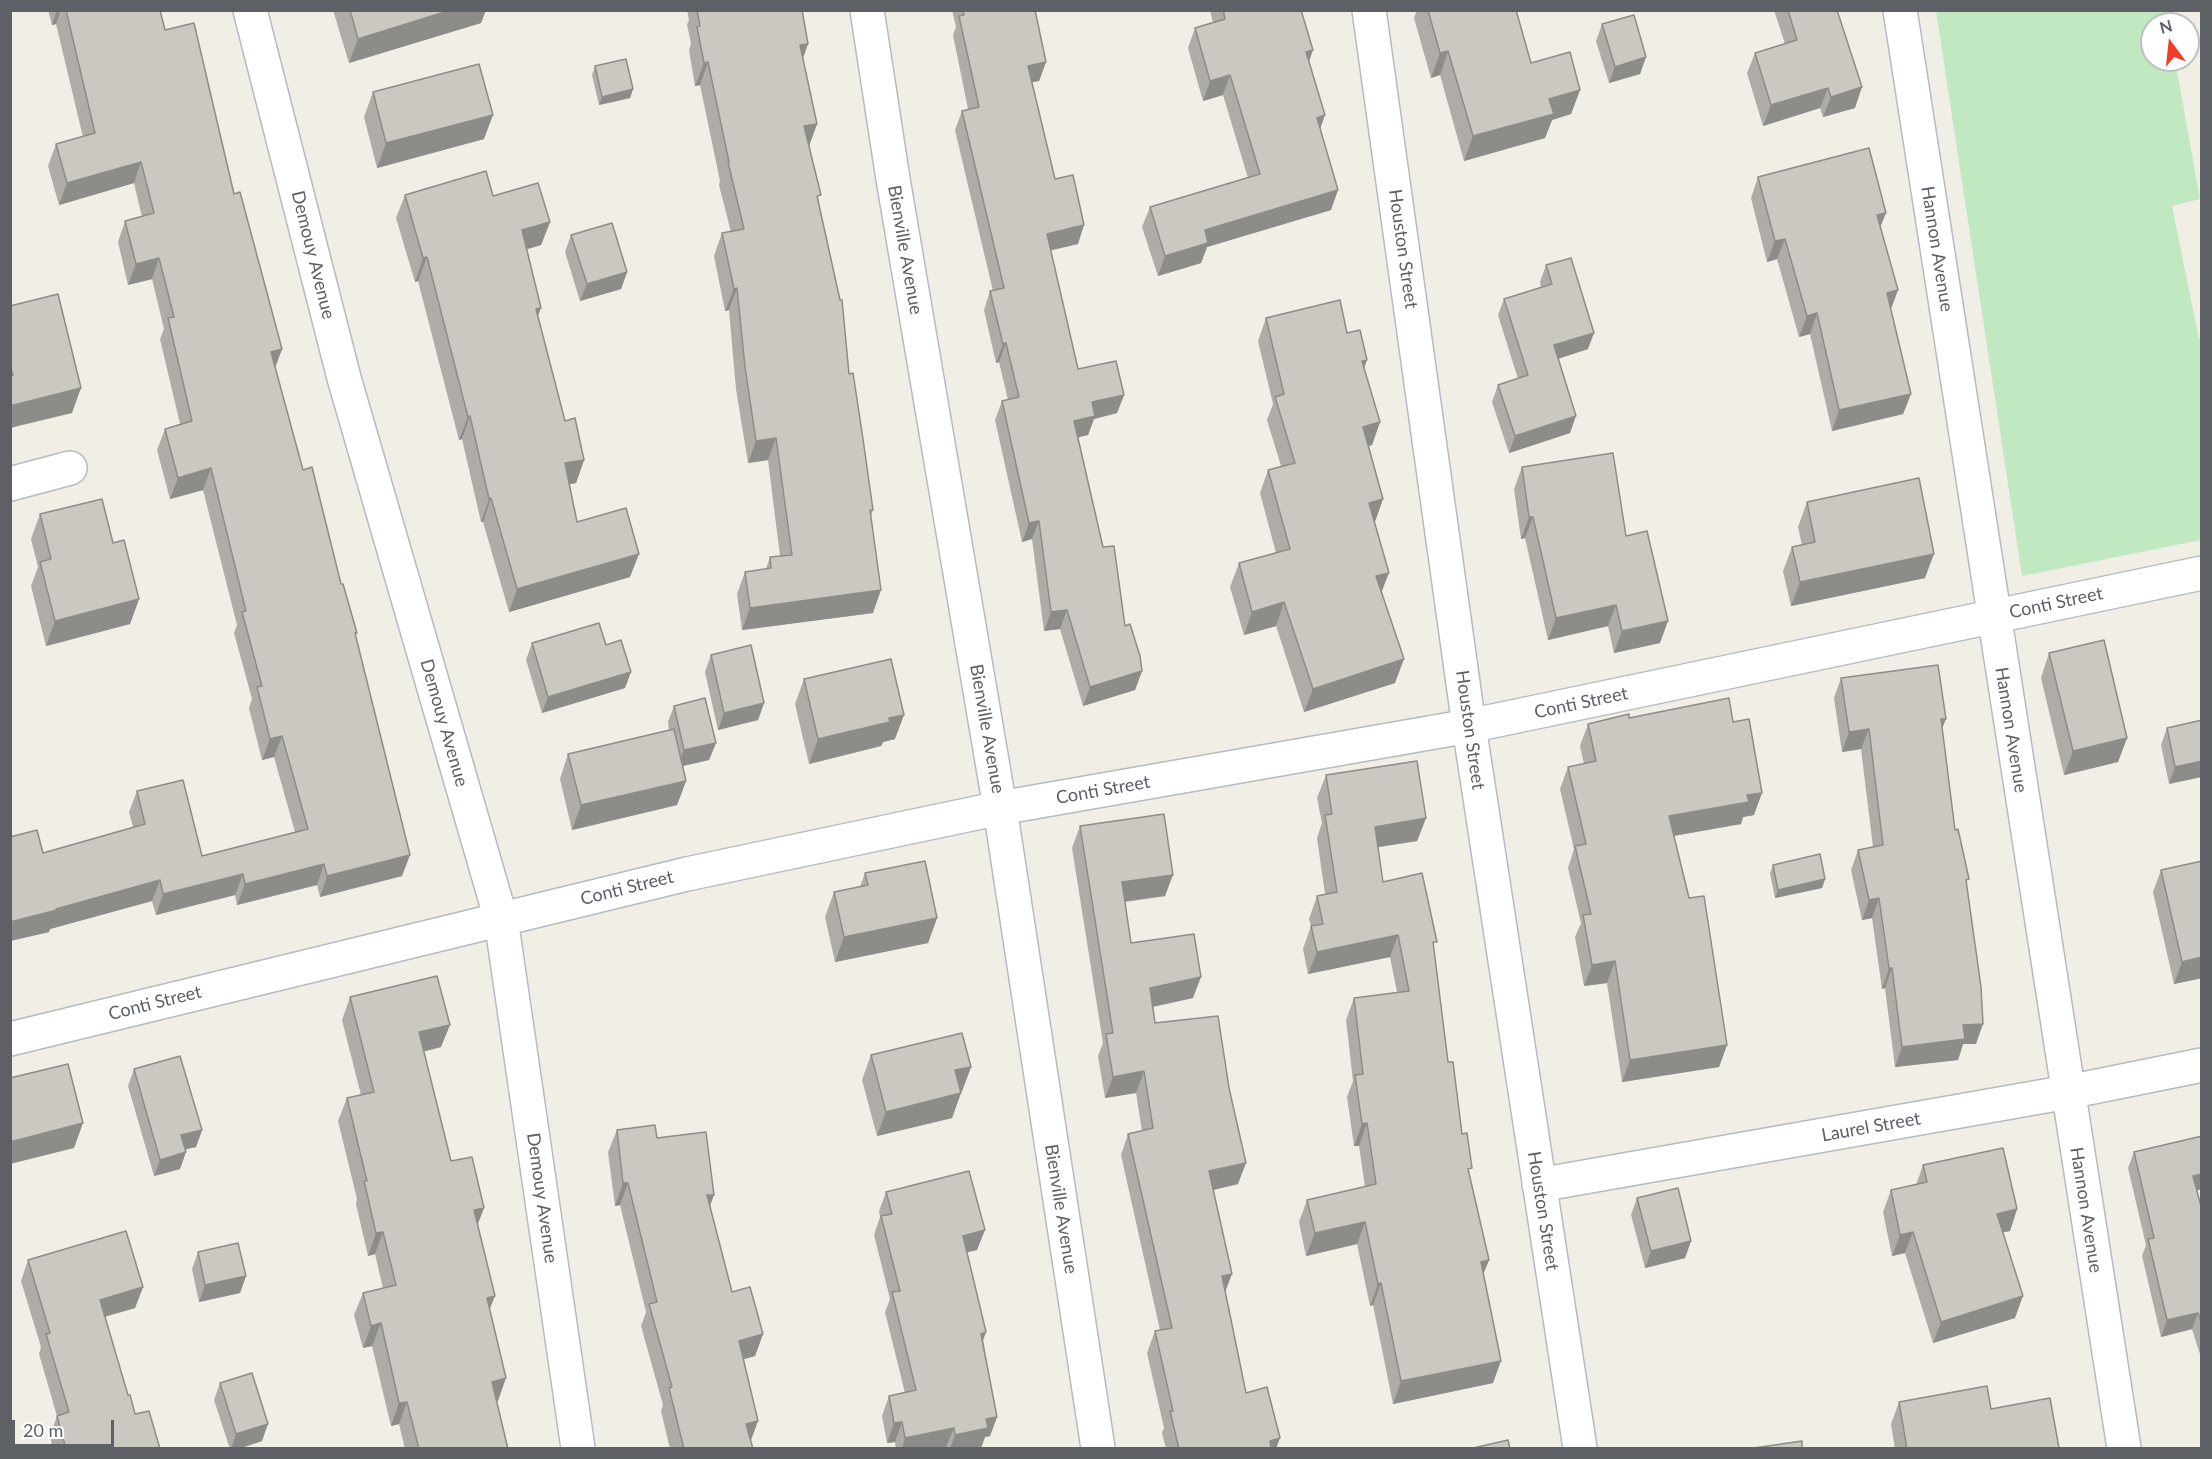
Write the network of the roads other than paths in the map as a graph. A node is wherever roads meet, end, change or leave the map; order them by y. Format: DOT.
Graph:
graph roads {
  1 [pos="250,10"];
  2 [pos="867,10"];
  3 [pos="1369,10"];
  4 [pos="1900,10"];
  5 [pos="70,468"];
  6 [pos="10,484"];
  7 [pos="2202,573"];
  8 [pos="1994,615"];
  9 [pos="1469,726"];
  10 [pos="1000,808"];
  11 [pos="501,919"];
  12 [pos="10,1039"];
  13 [pos="2202,1065"];
  14 [pos="2068,1092"];
  15 [pos="1539,1185"];
  16 [pos="578,1449"];
  17 [pos="1098,1449"];
  18 [pos="1580,1449"];
  19 [pos="2124,1449"];
  1 -- 11 [label="street, Demouy Avenue"];
  2 -- 10 [label="street, Bienville Avenue"];
  3 -- 9 [label="street, Houston Street"];
  4 -- 8 [label="street, Hannon Avenue"];
  5 -- 6 [label="street"];
  7 -- 8 [label="street, Conti Street"];
  8 -- 9 [label="street, Conti Street"];
  8 -- 14 [label="street, Hannon Avenue"];
  9 -- 10 [label="street, Conti Street"];
  9 -- 15 [label="street, Houston Street"];
  10 -- 11 [label="street, Conti Street"];
  10 -- 17 [label="street, Bienville Avenue"];
  11 -- 12 [label="street, Conti Street"];
  11 -- 16 [label="street, Demouy Avenue"];
  13 -- 14 [label="street, Laurel Street"];
  14 -- 15 [label="street, Laurel Street"];
  14 -- 19 [label="street, Hannon Avenue"];
  15 -- 18 [label="street, Houston Street"];
}
